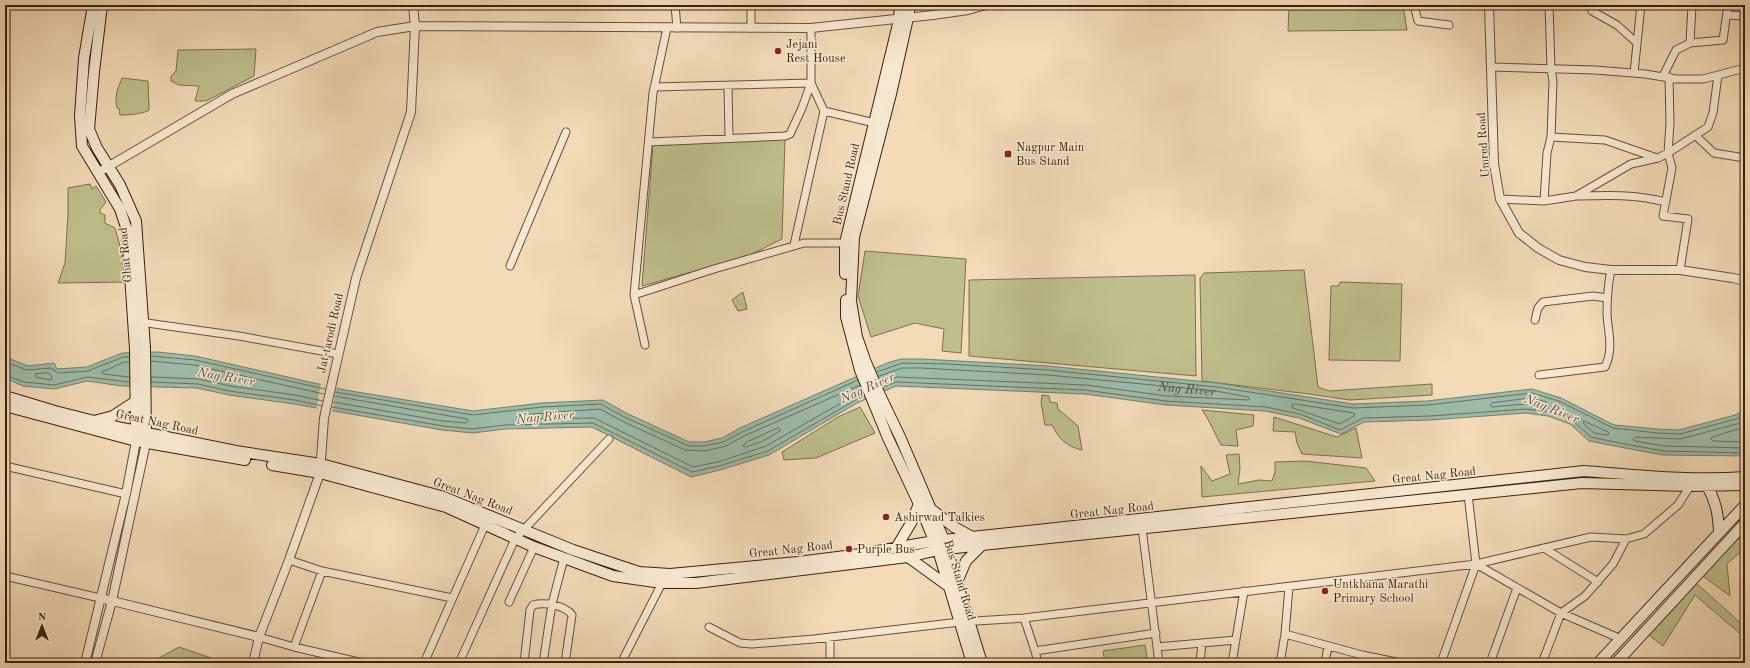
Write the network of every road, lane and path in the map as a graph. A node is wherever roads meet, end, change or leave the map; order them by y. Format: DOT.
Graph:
graph roads {
  1 [pos="88,5"];
  2 [pos="98,5"];
  3 [pos="413,5"];
  4 [pos="675,5"];
  5 [pos="751,5"];
  6 [pos="900,5"];
  7 [pos="910,5"];
  8 [pos="986,5"];
  9 [pos="1414,5"];
  10 [pos="1489,5"];
  11 [pos="1549,5"];
  12 [pos="1593,5"];
  13 [pos="1641,5"];
  14 [pos="1692,5"];
  15 [pos="1728,5"];
  16 [pos="1726,15"];
  17 [pos="1745,16"];
  18 [pos="904,19"];
  19 [pos="415,26"];
  20 [pos="1449,26"];
  21 [pos="667,28"];
  22 [pos="677,28"];
  23 [pos="751,28"];
  24 [pos="811,28"];
  25 [pos="1637,43"];
  26 [pos="1690,43"];
  27 [pos="1491,67"];
  28 [pos="1551,69"];
  29 [pos="1744,70"];
  30 [pos="1634,73"];
  31 [pos="1718,75"];
  32 [pos="1666,77"];
  33 [pos="811,83"];
  34 [pos="728,86"];
  35 [pos="654,87"];
  36 [pos="824,111"];
  37 [pos="878,124"];
  38 [pos="566,132"];
  39 [pos="1695,135"];
  40 [pos="1551,136"];
  41 [pos="729,137"];
  42 [pos="648,142"];
  43 [pos="1668,153"];
  44 [pos="1658,158"];
  45 [pos="1745,158"];
  46 [pos="109,167"];
  47 [pos="99,172"];
  48 [pos="1576,196"];
  49 [pos="1500,200"];
  50 [pos="1544,201"];
  51 [pos="1666,202"];
  52 [pos="845,243"];
  53 [pos="794,246"];
  54 [pos="510,266"];
  55 [pos="1611,270"];
  56 [pos="1680,270"];
  57 [pos="1745,281"];
  58 [pos="634,295"];
  59 [pos="1607,298"];
  60 [pos="1535,320"];
  61 [pos="138,322"];
  62 [pos="645,345"];
  63 [pos="140,349"];
  64 [pos="338,354"];
  65 [pos="864,368"];
  66 [pos="1539,375"];
  67 [pos="875,395"];
  68 [pos="5,396"];
  69 [pos="136,398"];
  70 [pos="5,408"];
  71 [pos="94,421"];
  72 [pos="141,437"];
  73 [pos="609,439"];
  74 [pos="5,466"];
  75 [pos="320,469"];
  76 [pos="1745,477"];
  77 [pos="1692,482"];
  78 [pos="1745,485"];
  79 [pos="1707,486"];
  80 [pos="126,494"];
  81 [pos="1468,494"];
  82 [pos="919,504"];
  83 [pos="1745,505"];
  84 [pos="932,509"];
  85 [pos="1745,523"];
  86 [pos="485,525"];
  87 [pos="1142,528"];
  88 [pos="524,529"];
  89 [pos="1719,531"];
  90 [pos="1745,535"];
  91 [pos="1732,537"];
  92 [pos="515,539"];
  93 [pos="1626,539"];
  94 [pos="978,541"];
  95 [pos="941,545"];
  96 [pos="534,547"];
  97 [pos="896,548"];
  98 [pos="1544,548"];
  99 [pos="908,556"];
  100 [pos="564,558"];
  101 [pos="289,560"];
  102 [pos="1476,564"];
  103 [pos="322,572"];
  104 [pos="5,576"];
  105 [pos="1598,582"];
  106 [pos="662,583"];
  107 [pos="953,584"];
  108 [pos="1289,587"];
  109 [pos="1517,588"];
  110 [pos="1244,591"];
  111 [pos="100,598"];
  112 [pos="452,598"];
  113 [pos="112,601"];
  114 [pos="509,602"];
  115 [pos="1152,603"];
  116 [pos="552,604"];
  117 [pos="1561,613"];
  118 [pos="1024,618"];
  119 [pos="965,622"];
  120 [pos="709,626"];
  121 [pos="1156,633"];
  122 [pos="1285,634"];
  123 [pos="259,636"];
  124 [pos="830,637"];
  125 [pos="1621,639"];
  126 [pos="1236,640"];
  127 [pos="1202,643"];
  128 [pos="1328,646"];
  129 [pos="294,647"];
  130 [pos="1157,647"];
  131 [pos="1034,651"];
  132 [pos="1361,659"];
  133 [pos="84,663"];
  134 [pos="95,663"];
  135 [pos="253,663"];
  136 [pos="364,663"];
  137 [pos="424,663"];
  138 [pos="459,663"];
  139 [pos="524,663"];
  140 [pos="543,663"];
  141 [pos="565,663"];
  142 [pos="622,663"];
  143 [pos="830,663"];
  144 [pos="972,663"];
  145 [pos="982,663"];
  146 [pos="1038,663"];
  147 [pos="1159,663"];
  148 [pos="1200,663"];
  149 [pos="1232,663"];
  150 [pos="1280,663"];
  151 [pos="1325,663"];
  152 [pos="1401,663"];
  153 [pos="1441,663"];
  154 [pos="1490,663"];
  155 [pos="1542,663"];
  156 [pos="1598,663"];
  157 [pos="1616,663"];
  1 -- 2 [label="street"];
  2 -- 46 [label="main road, Ghat Road"];
  2 -- 47 [label="main road, Ghat Road"];
  3 -- 19 [label="street, Jat-tarodi Road"];
  4 -- 22 [label="street"];
  5 -- 23 [label="street"];
  6 -- 18 [label="main road, Bus Stand Road"];
  7 -- 18 [label="main road"];
  8 -- 18 [label="street"];
  9 -- 20 [label="street"];
  10 -- 27 [label="street, Umred Road"];
  11 -- 28 [label="street"];
  12 -- 25 [label="street"];
  13 -- 25 [label="street"];
  14 -- 26 [label="street"];
  15 -- 16 [label="street"];
  16 -- 17 [label="street"];
  16 -- 26 [label="street"];
  18 -- 24 [label="street"];
  18 -- 37 [label="main road, Bus Stand Road"];
  19 -- 21 [label="street"];
  19 -- 46 [label="street"];
  19 -- 64 [label="street, Jat-tarodi Road"];
  21 -- 22 [label="street"];
  21 -- 35 [label="street"];
  22 -- 23 [label="street"];
  23 -- 24 [label="street"];
  24 -- 33 [label="street"];
  25 -- 30 [label="street"];
  26 -- 32 [label="street"];
  27 -- 28 [label="street"];
  27 -- 49 [label="street, Umred Road"];
  28 -- 30 [label="street"];
  28 -- 40 [label="street"];
  29 -- 31 [label="street"];
  30 -- 32 [label="street"];
  31 -- 32 [label="street"];
  31 -- 39 [label="street"];
  32 -- 43 [label="street"];
  33 -- 34 [label="street"];
  33 -- 36 [label="street"];
  33 -- 41 [label="street"];
  34 -- 35 [label="street"];
  34 -- 41 [label="street"];
  35 -- 42 [label="street"];
  36 -- 37 [label="street"];
  36 -- 53 [label="street"];
  37 -- 52 [label="main road, Bus Stand Road"];
  37 -- 65 [label="main road"];
  38 -- 54 [label="street"];
  39 -- 43 [label="street"];
  39 -- 45 [label="street"];
  40 -- 44 [label="street"];
  40 -- 50 [label="street"];
  41 -- 42 [label="street"];
  42 -- 58 [label="street"];
  43 -- 44 [label="street"];
  43 -- 51 [label="street"];
  44 -- 48 [label="street"];
  46 -- 47 [label="street"];
  46 -- 61 [label="main road, Ghat Road"];
  47 -- 61 [label="main road, Ghat Road"];
  48 -- 50 [label="street"];
  48 -- 51 [label="street"];
  49 -- 50 [label="street"];
  49 -- 55 [label="street, Umred Road"];
  51 -- 56 [label="street"];
  52 -- 53 [label="street"];
  52 -- 65 [label="main road, Bus Stand Road"];
  53 -- 58 [label="street"];
  55 -- 56 [label="street, Umred Road"];
  55 -- 59 [label="street"];
  56 -- 57 [label="street, Umred Road"];
  58 -- 62 [label="street"];
  59 -- 60 [label="street"];
  59 -- 66 [label="street"];
  61 -- 63 [label="main road, Ghat Road"];
  61 -- 64 [label="street"];
  63 -- 69 [label="main road"];
  63 -- 72 [label="main road, Ghat Road"];
  64 -- 75 [label="street, Jat-tarodi Road"];
  65 -- 67 [label="main road"];
  67 -- 82 [label="main road, Bus Stand Road"];
  67 -- 84 [label="main road"];
  68 -- 71 [label="main road, Great Nag Road"];
  69 -- 71 [label="main road"];
  69 -- 72 [label="main road"];
  70 -- 72 [label="main road, Great Nag Road"];
  71 -- 72 [label="main road, Great Nag Road"];
  72 -- 75 [label="main road, Great Nag Road"];
  72 -- 80 [label="street"];
  72 -- 113 [label="street"];
  73 -- 88 [label="street"];
  74 -- 80 [label="street"];
  75 -- 86 [label="main road, Great Nag Road"];
  75 -- 88 [label="main road, Great Nag Road"];
  75 -- 101 [label="street, Jat-tarodi Road"];
  76 -- 77 [label="main road, Great Nag Road"];
  77 -- 79 [label="main road, Great Nag Road"];
  77 -- 81 [label="main road, Great Nag Road"];
  77 -- 93 [label="street"];
  77 -- 94 [label="main road, Great Nag Road"];
  78 -- 79 [label="main road, Great Nag Road"];
  79 -- 89 [label="main road"];
  80 -- 111 [label="street"];
  81 -- 87 [label="main road, Great Nag Road"];
  81 -- 102 [label="street"];
  82 -- 95 [label="main road, Bus Stand Road"];
  82 -- 97 [label="main road"];
  83 -- 89 [label="main road"];
  84 -- 94 [label="main road"];
  84 -- 95 [label="main road"];
  85 -- 91 [label="main road"];
  86 -- 92 [label="main road, Great Nag Road"];
  86 -- 112 [label="street"];
  87 -- 94 [label="main road, Great Nag Road"];
  87 -- 115 [label="street"];
  88 -- 92 [label="street"];
  88 -- 97 [label="main road, Great Nag Road"];
  89 -- 125 [label="main road"];
  90 -- 91 [label="main road"];
  91 -- 157 [label="main road"];
  92 -- 96 [label="main road, Great Nag Road"];
  92 -- 138 [label="street"];
  93 -- 98 [label="street"];
  93 -- 105 [label="street"];
  94 -- 95 [label="main road, Great Nag Road"];
  94 -- 107 [label="main road"];
  95 -- 97 [label="main road, Great Nag Road"];
  95 -- 99 [label="main road, Great Nag Road"];
  95 -- 107 [label="main road, Bus Stand Road"];
  96 -- 100 [label="main road, Great Nag Road"];
  96 -- 114 [label="street"];
  98 -- 102 [label="street"];
  98 -- 105 [label="street"];
  99 -- 106 [label="main road, Great Nag Road"];
  99 -- 107 [label="main road"];
  100 -- 106 [label="main road, Great Nag Road"];
  100 -- 116 [label="street"];
  101 -- 103 [label="street"];
  101 -- 123 [label="street, Jat-tarodi Road"];
  102 -- 108 [label="street"];
  102 -- 109 [label="street"];
  102 -- 153 [label="street"];
  103 -- 112 [label="street"];
  103 -- 129 [label="street"];
  104 -- 111 [label="street"];
  105 -- 117 [label="street"];
  106 -- 142 [label="street"];
  107 -- 119 [label="main road, Bus Stand Road"];
  108 -- 110 [label="street"];
  108 -- 122 [label="street"];
  109 -- 117 [label="street"];
  109 -- 154 [label="street"];
  110 -- 115 [label="street"];
  110 -- 126 [label="street"];
  111 -- 113 [label="street"];
  111 -- 133 [label="street"];
  112 -- 137 [label="street"];
  113 -- 123 [label="street"];
  113 -- 134 [label="street"];
  115 -- 118 [label="street"];
  115 -- 121 [label="street"];
  116 -- 139 [label="street"];
  116 -- 140 [label="street"];
  116 -- 141 [label="street"];
  117 -- 125 [label="street"];
  117 -- 155 [label="street"];
  118 -- 119 [label="street"];
  118 -- 131 [label="street"];
  119 -- 124 [label="street"];
  119 -- 144 [label="main road, Bus Stand Road"];
  119 -- 145 [label="main road"];
  120 -- 124 [label="street"];
  121 -- 130 [label="street"];
  121 -- 131 [label="street"];
  122 -- 128 [label="street"];
  122 -- 150 [label="street"];
  123 -- 129 [label="street"];
  123 -- 135 [label="street, Jat-tarodi Road"];
  124 -- 143 [label="street"];
  125 -- 156 [label="main road"];
  126 -- 127 [label="street"];
  126 -- 149 [label="street"];
  127 -- 130 [label="street"];
  127 -- 148 [label="street"];
  128 -- 132 [label="street"];
  128 -- 151 [label="street"];
  129 -- 136 [label="street"];
  130 -- 147 [label="street"];
  131 -- 146 [label="street"];
  132 -- 152 [label="street"];
}
